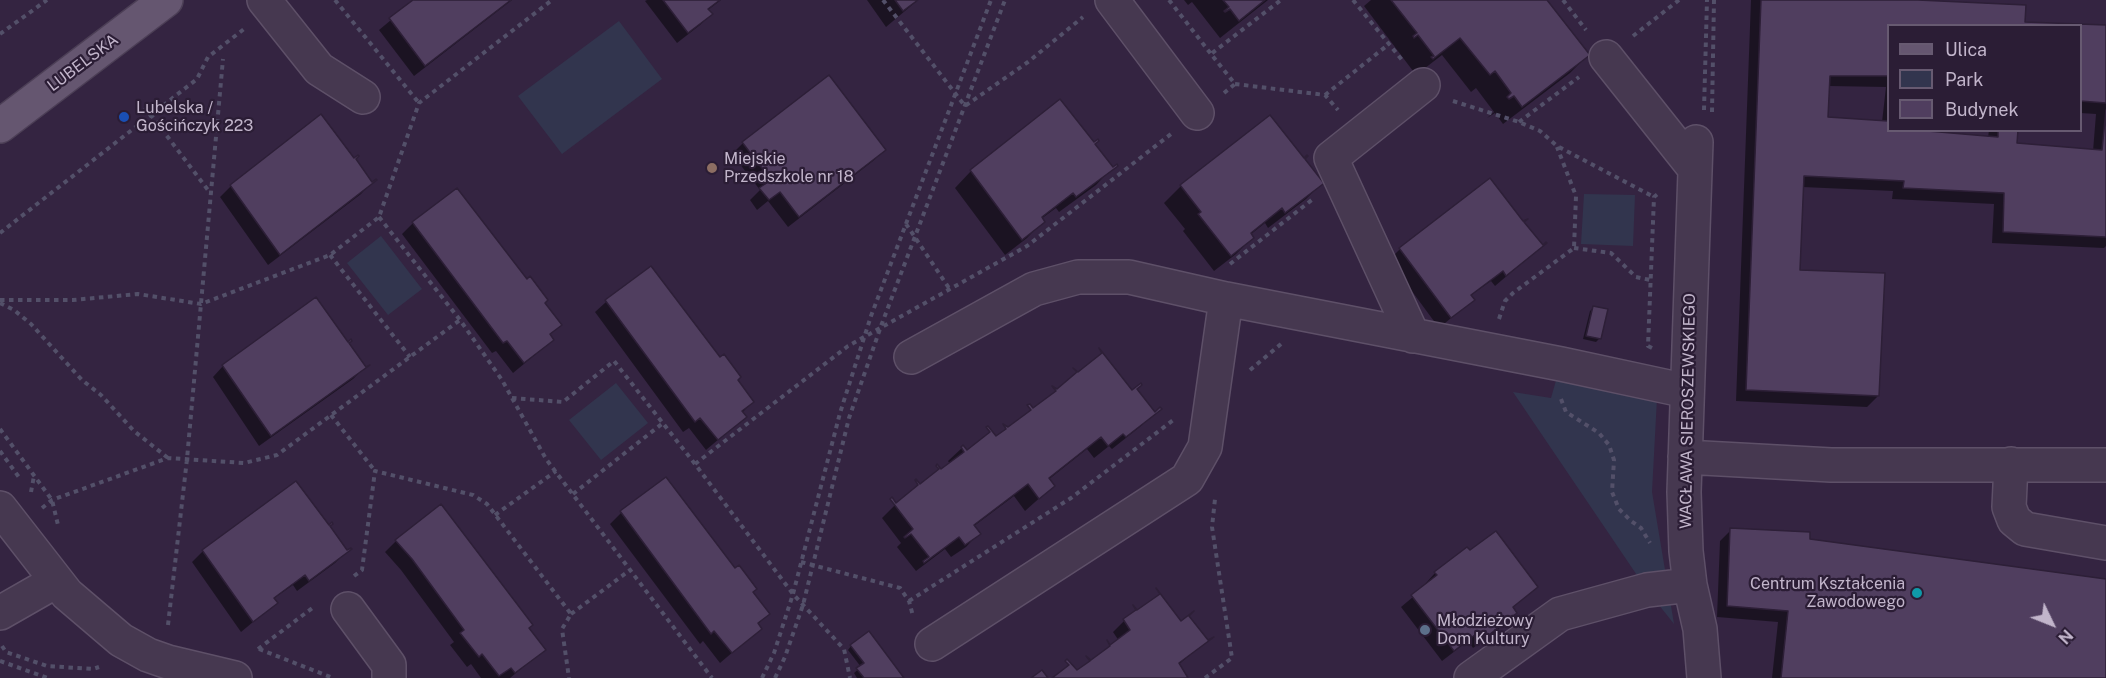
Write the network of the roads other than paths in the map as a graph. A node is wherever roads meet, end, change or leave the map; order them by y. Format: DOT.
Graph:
graph roads {
  1 [pos="166,0"];
  2 [pos="267,4"];
  3 [pos="1100,7"];
  4 [pos="1606,57"];
  5 [pos="1423,85"];
  6 [pos="363,97"];
  7 [pos="1197,113"];
  8 [pos="0,126"];
  9 [pos="1226,299"];
  10 [pos="1413,336"];
  11 [pos="911,357"];
  12 [pos="1687,391"];
  13 [pos="1685,458"];
  14 [pos="2011,464"];
  15 [pos="2106,465"];
  16 [pos="0,508"];
  17 [pos="2106,543"];
  18 [pos="56,581"];
  19 [pos="1690,585"];
  20 [pos="341,595"];
  21 [pos="0,613"];
  22 [pos="932,644"];
  23 [pos="235,678"];
  24 [pos="388,678"];
  25 [pos="1471,678"];
  26 [pos="1704,678"];
  1 -- 8 [label="main road, LUBELSKA"];
  2 -- 6 [label="street"];
  3 -- 7 [label="street"];
  4 -- 12 [label="street, WACŁAWA SIEROSZEWSKIEGO"];
  5 -- 10 [label="street"];
  9 -- 10 [label="street"];
  9 -- 11 [label="street"];
  9 -- 22 [label="street"];
  10 -- 12 [label="street"];
  12 -- 13 [label="street, WACŁAWA SIEROSZEWSKIEGO"];
  13 -- 14 [label="street"];
  13 -- 19 [label="street, WACŁAWA SIEROSZEWSKIEGO"];
  14 -- 15 [label="street"];
  14 -- 17 [label="street"];
  16 -- 18 [label="street"];
  18 -- 21 [label="street"];
  18 -- 23 [label="street"];
  19 -- 25 [label="street"];
  19 -- 26 [label="street, WACŁAWA SIEROSZEWSKIEGO"];
  20 -- 24 [label="street"];
}
